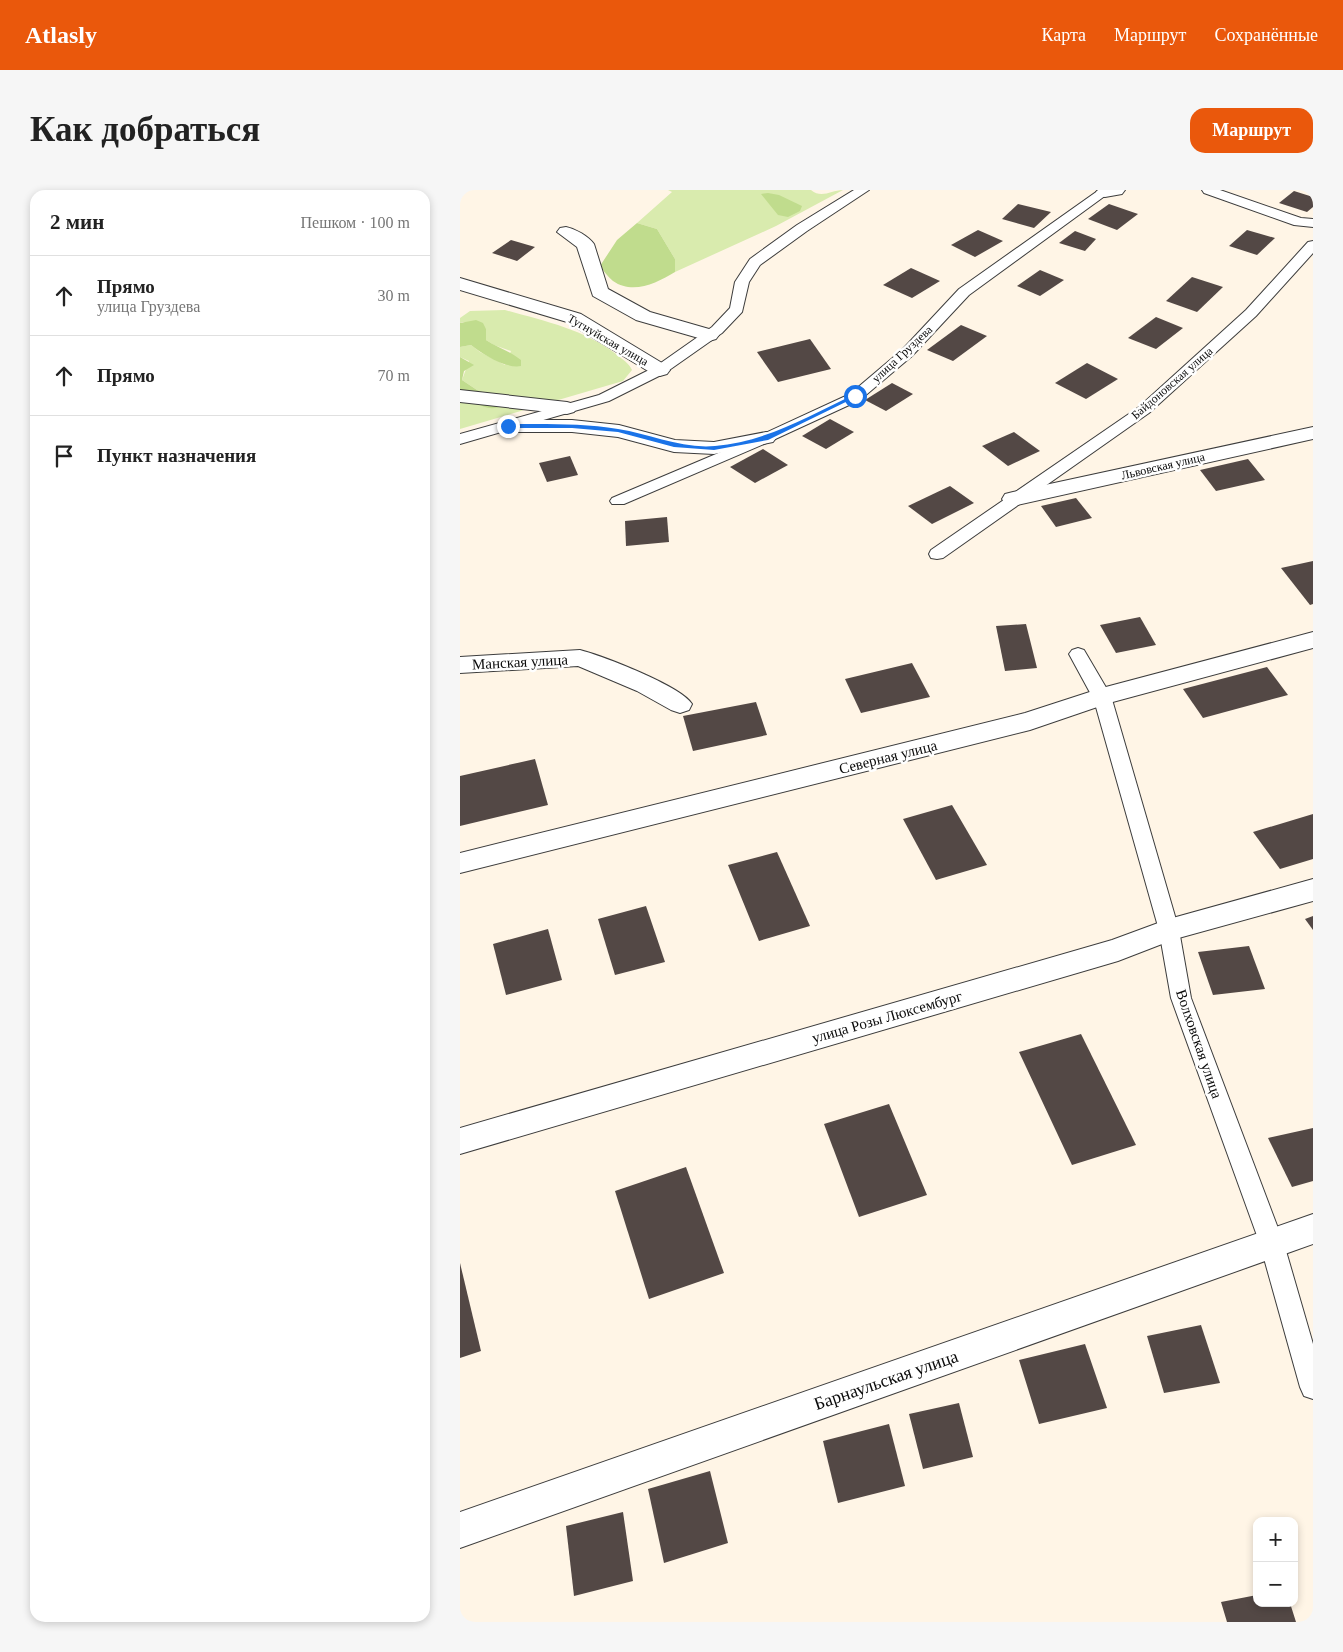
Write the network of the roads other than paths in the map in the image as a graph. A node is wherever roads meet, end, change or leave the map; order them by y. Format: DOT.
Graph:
graph roads {
  1 [pos="863,190"];
  2 [pos="1208,190"];
  3 [pos="1109,191"];
  4 [pos="1313,223"];
  5 [pos="566,232"];
  6 [pos="1313,244"];
  7 [pos="460,284"];
  8 [pos="538,307"];
  9 [pos="643,316"];
  10 [pos="709,336"];
  11 [pos="660,370"];
  12 [pos="460,396"];
  13 [pos="567,408"];
  14 [pos="508,426"];
  15 [pos="1313,433"];
  16 [pos="766,438"];
  17 [pos="460,439"];
  18 [pos="1013,499"];
  19 [pos="618,501"];
  20 [pos="937,554"];
  21 [pos="1313,640"];
  22 [pos="1078,654"];
  23 [pos="460,665"];
  24 [pos="1102,698"];
  25 [pos="680,704"];
  26 [pos="460,863"];
  27 [pos="1313,890"];
  28 [pos="1170,930"];
  29 [pos="460,1141"];
  30 [pos="1313,1230"];
  31 [pos="1272,1244"];
  32 [pos="1313,1387"];
  33 [pos="460,1530"];
  1 -- 10 [label="lane, Тугнуйская улица"];
  2 -- 4 [label="lane"];
  3 -- 16 [label="lane, улица Груздева"];
  5 -- 9 [label="street"];
  6 -- 18 [label="lane, Байдоновская улица"];
  7 -- 8 [label="street, Тугнуйская улица"];
  8 -- 9 [label="street"];
  8 -- 11 [label="street, Тугнуйская улица"];
  9 -- 10 [label="street"];
  10 -- 11 [label="lane, Тугнуйская улица"];
  11 -- 13 [label="lane"];
  12 -- 13 [label="street"];
  13 -- 14 [label="lane"];
  14 -- 16 [label="street"];
  14 -- 17 [label="lane"];
  15 -- 18 [label="street, Львовская улица"];
  16 -- 19 [label="lane, улица Груздева"];
  18 -- 20 [label="lane, Байдоновская улица"];
  21 -- 24 [label="street, Северная улица"];
  22 -- 24 [label="lane, Волховская улица"];
  23 -- 25 [label="street, Манская улица"];
  24 -- 26 [label="street, Северная улица"];
  24 -- 28 [label="lane, Волховская улица"];
  27 -- 28 [label="street, улица Розы Люксембург"];
  28 -- 29 [label="street, улица Розы Люксембург"];
  28 -- 31 [label="lane, Волховская улица"];
  30 -- 31 [label="street, Барнаульская улица"];
  31 -- 32 [label="lane, Волховская улица"];
  31 -- 33 [label="street, Барнаульская улица"];
}
